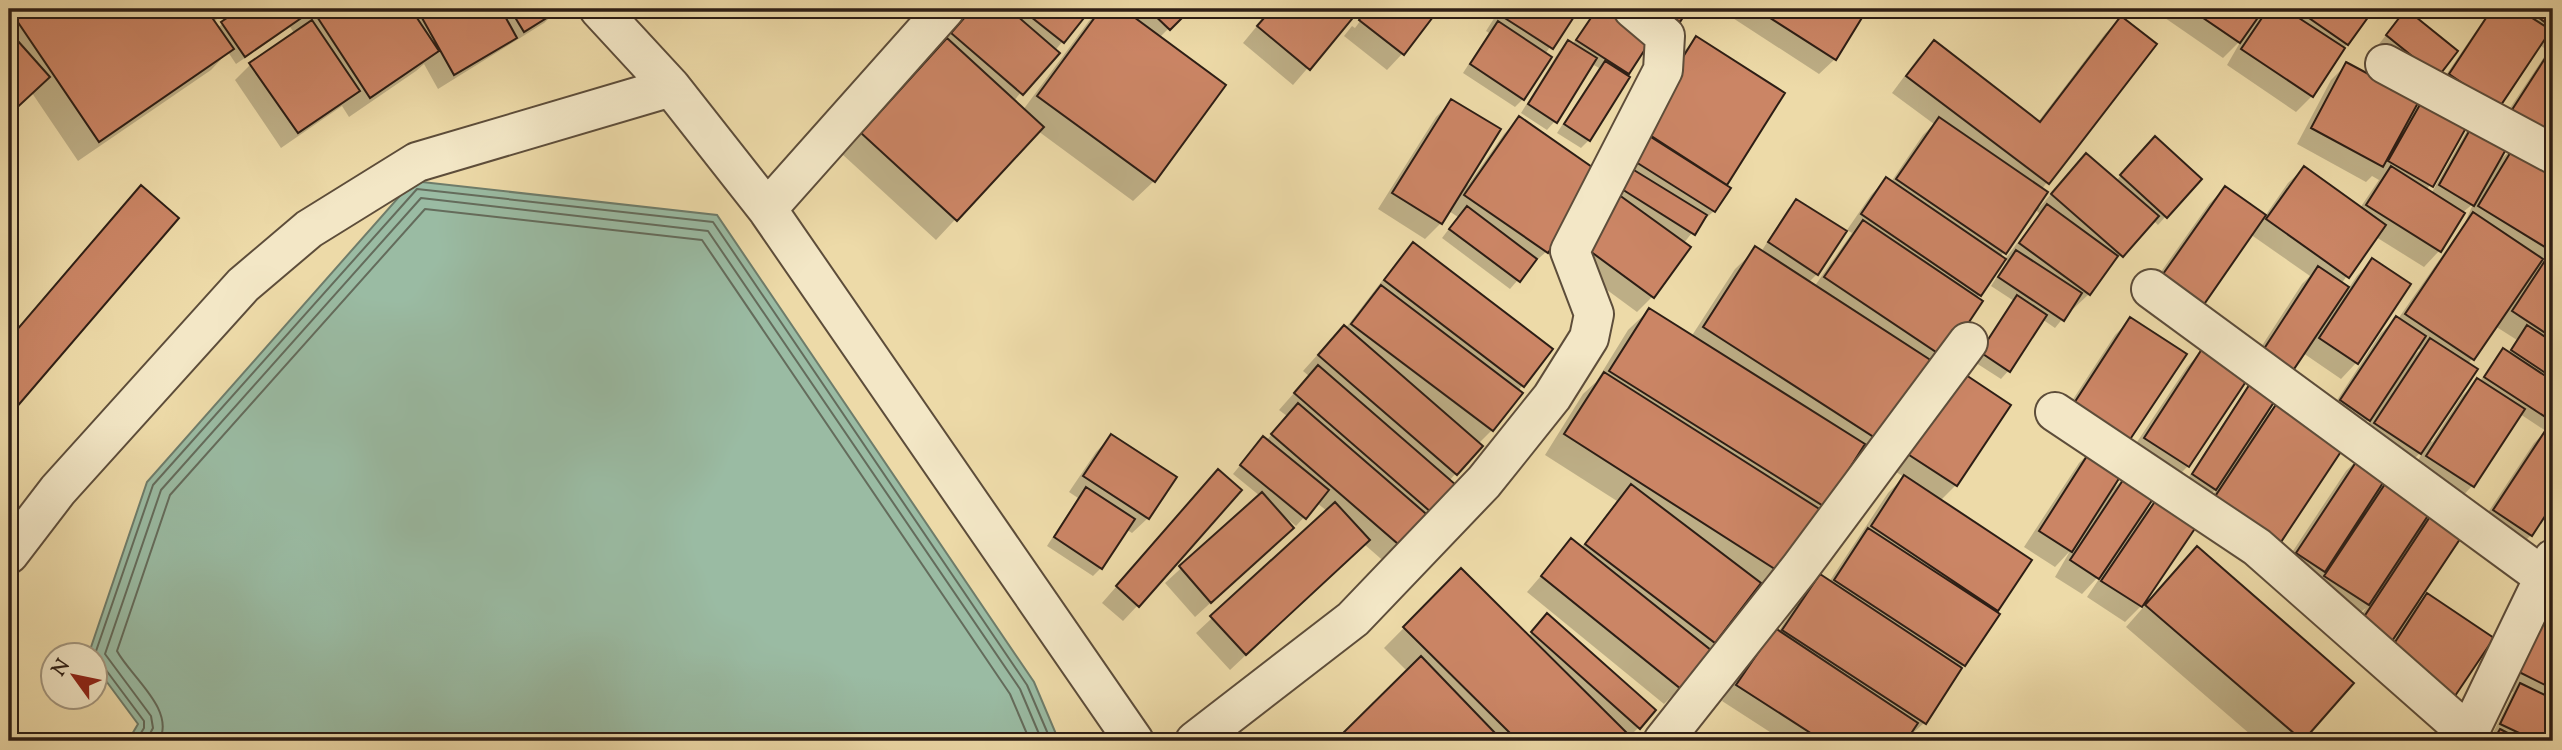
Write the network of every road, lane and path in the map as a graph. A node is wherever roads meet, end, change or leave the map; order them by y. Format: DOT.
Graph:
graph roads {
  1 [pos="600,9"];
  2 [pos="945,9"];
  3 [pos="1633,9"];
  4 [pos="2385,64"];
  5 [pos="671,87"];
  6 [pos="2553,154"];
  7 [pos="766,209"];
  8 [pos="2151,289"];
  9 [pos="1968,342"];
  10 [pos="2055,412"];
  11 [pos="9,554"];
  12 [pos="2549,569"];
  13 [pos="2467,737"];
  14 [pos="1134,741"];
  15 [pos="1195,741"];
  16 [pos="1662,741"];
  1 -- 5 [label="street"];
  2 -- 7 [label="street"];
  3 -- 15 [label="street"];
  4 -- 6 [label="street"];
  5 -- 7 [label="street"];
  5 -- 11 [label="street"];
  7 -- 14 [label="street"];
  8 -- 12 [label="street"];
  9 -- 16 [label="street"];
  10 -- 13 [label="street"];
  12 -- 13 [label="street"];
}
